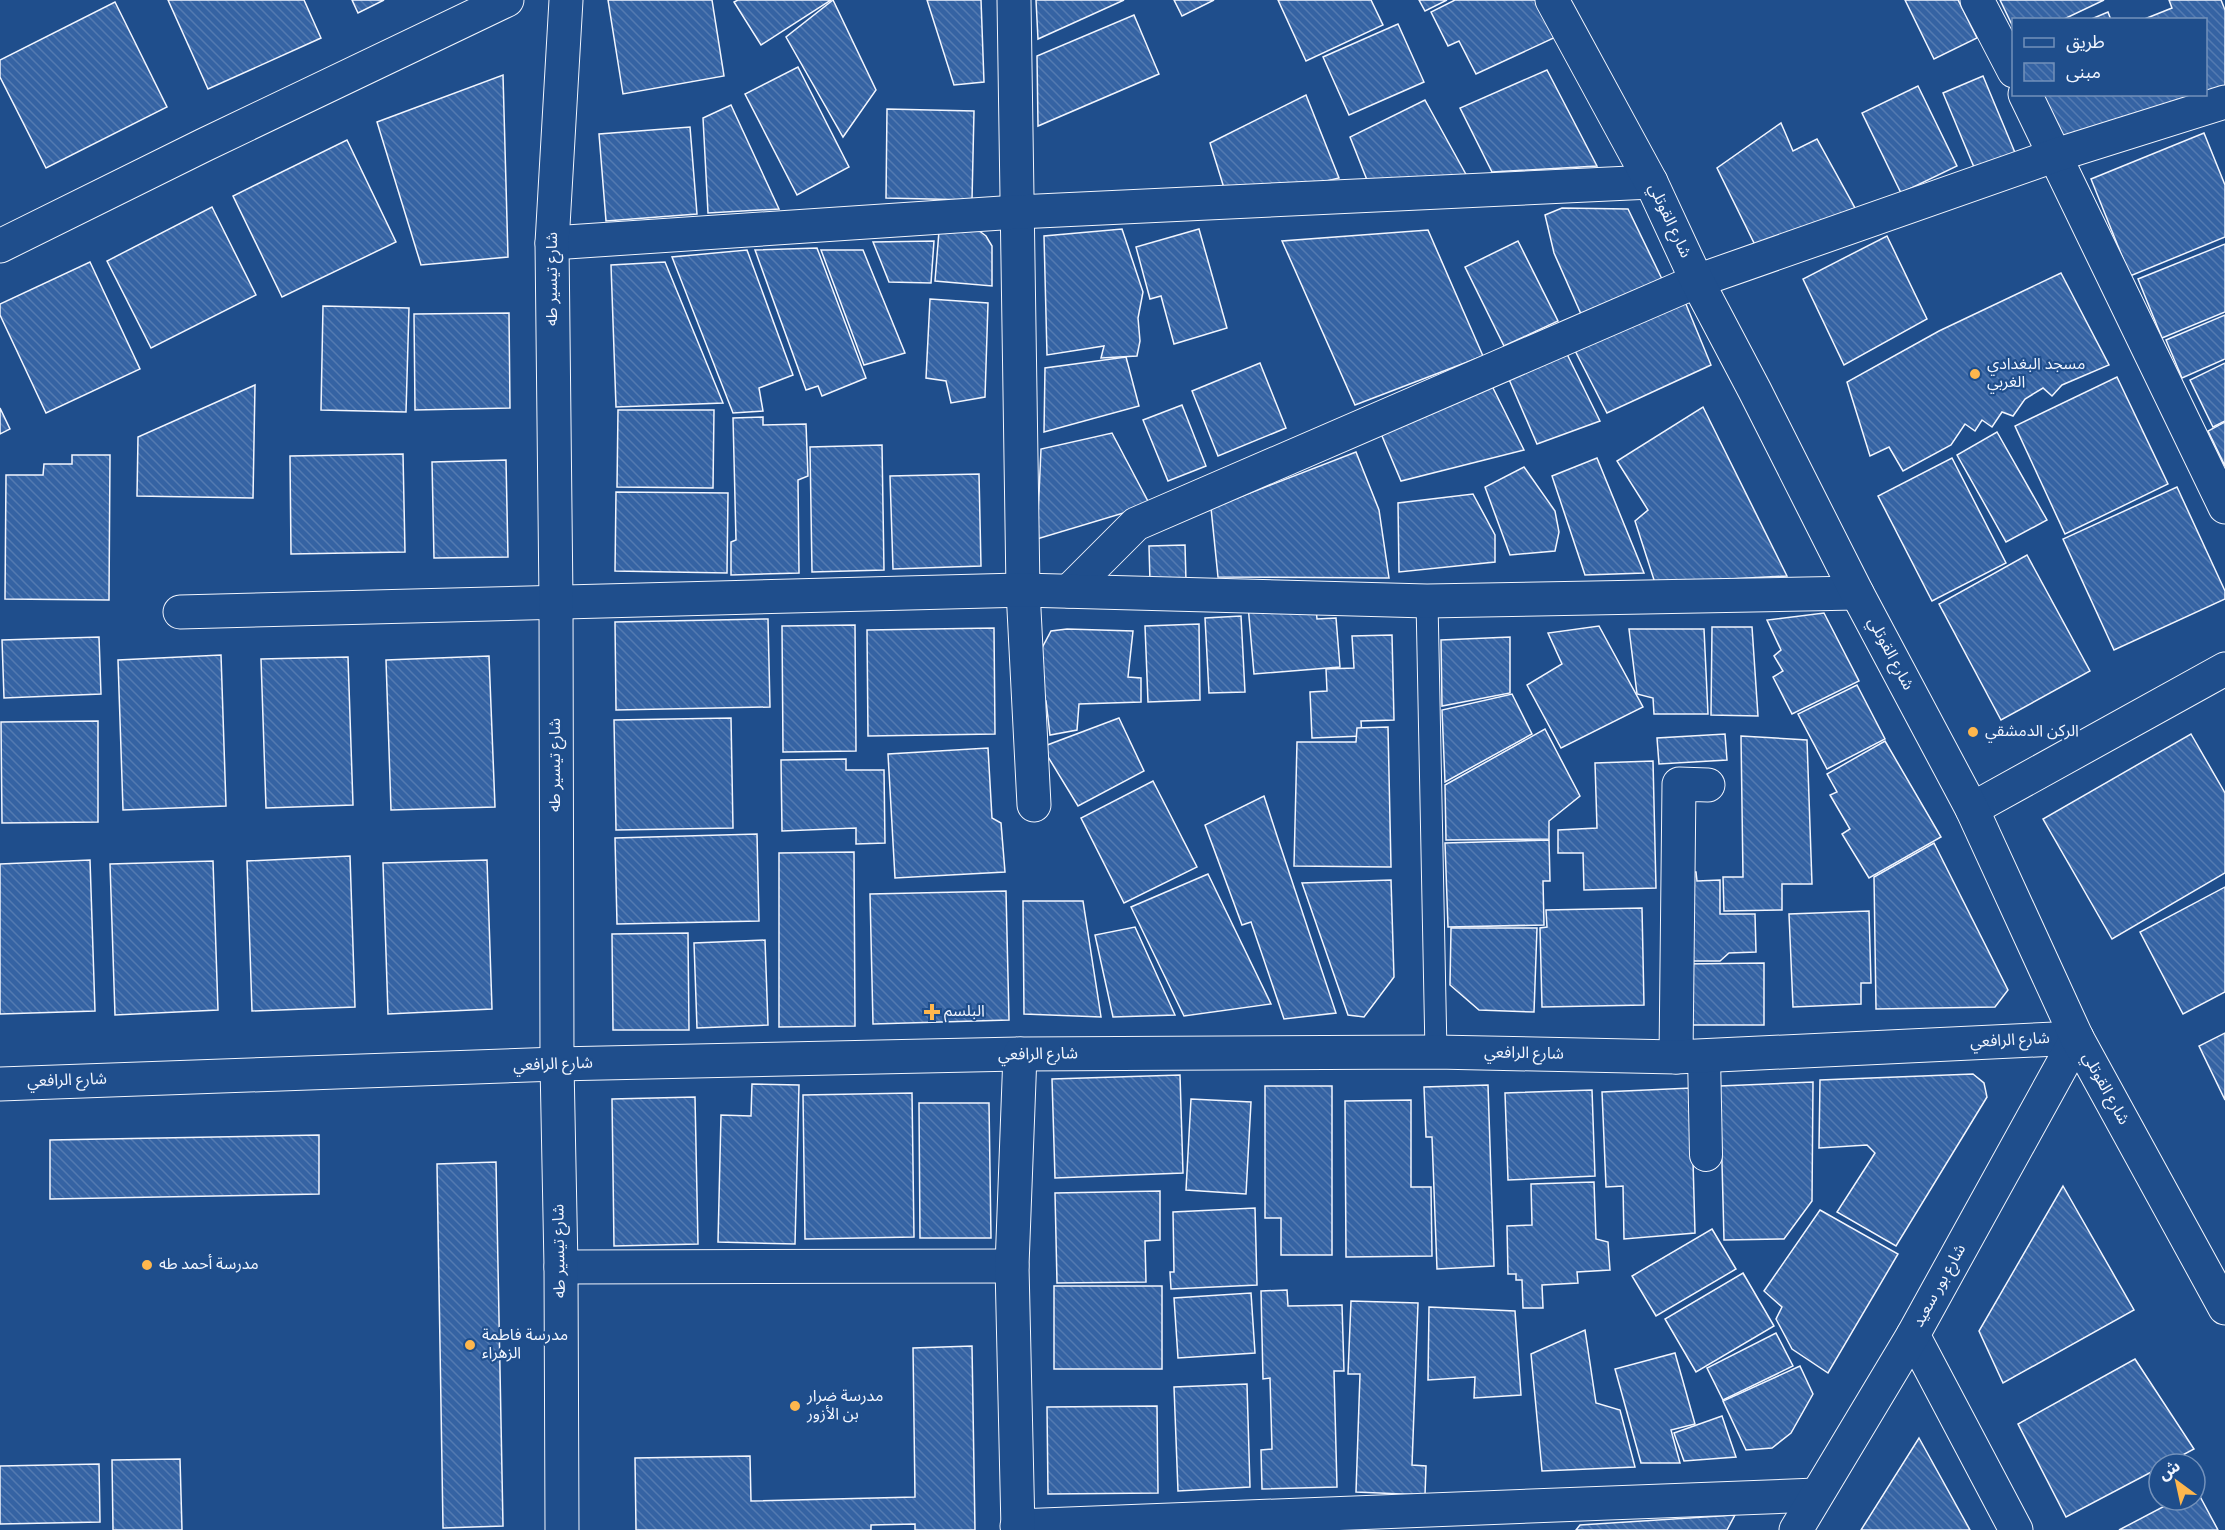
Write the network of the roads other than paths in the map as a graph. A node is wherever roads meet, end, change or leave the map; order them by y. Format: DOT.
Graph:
graph roads {
  1 [pos="507,0"];
  2 [pos="566,0"];
  3 [pos="1014,0"];
  4 [pos="1552,0"];
  5 [pos="1977,0"];
  6 [pos="2012,69"];
  7 [pos="2026,96"];
  8 [pos="2225,102"];
  9 [pos="2056,155"];
  10 [pos="1651,182"];
  11 [pos="1017,212"];
  12 [pos="552,243"];
  13 [pos="0,246"];
  14 [pos="1697,281"];
  15 [pos="2225,507"];
  16 [pos="1023,590"];
  17 [pos="1069,591"];
  18 [pos="1857,593"];
  19 [pos="556,601"];
  20 [pos="1427,601"];
  21 [pos="180,612"];
  22 [pos="2225,669"];
  23 [pos="1707,785"];
  24 [pos="1034,805"];
  25 [pos="1972,809"];
  26 [pos="2077,1038"];
  27 [pos="1436,1052"];
  28 [pos="1020,1054"];
  29 [pos="1690,1057"];
  30 [pos="557,1064"];
  31 [pos="0,1084"];
  32 [pos="1706,1155"];
  33 [pos="1012,1266"];
  34 [pos="561,1267"];
  35 [pos="2225,1308"];
  36 [pos="1913,1335"];
  37 [pos="1816,1495"];
  38 [pos="1018,1528"];
  39 [pos="562,1530"];
  40 [pos="1796,1530"];
  41 [pos="2016,1530"];
  1 -- 13 [label="street"];
  2 -- 12 [label="street, شارع تيسير طه"];
  3 -- 11 [label="street"];
  4 -- 10 [label="street, شارع القوتلي"];
  5 -- 6 [label="street"];
  7 -- 9 [label="street"];
  8 -- 9 [label="street"];
  9 -- 14 [label="street"];
  9 -- 15 [label="street"];
  10 -- 11 [label="street"];
  10 -- 14 [label="street, شارع القوتلي"];
  11 -- 12 [label="street"];
  11 -- 16 [label="street"];
  12 -- 19 [label="street, شارع تيسير طه"];
  14 -- 17 [label="street"];
  14 -- 18 [label="street, شارع القوتلي"];
  16 -- 17 [label="street"];
  16 -- 19 [label="street"];
  16 -- 24 [label="street"];
  17 -- 20 [label="street"];
  18 -- 20 [label="street"];
  18 -- 25 [label="street, شارع القوتلي"];
  19 -- 21 [label="street"];
  19 -- 30 [label="street, شارع تيسير طه"];
  20 -- 27 [label="lane"];
  22 -- 25 [label="street"];
  23 -- 29 [label="street"];
  25 -- 26 [label="street, شارع القوتلي"];
  26 -- 29 [label="street, شارع الرافعي"];
  26 -- 35 [label="street, شارع القوتلي"];
  26 -- 36 [label="street, شارع بور سعيد"];
  27 -- 28 [label="street, شارع الرافعي"];
  27 -- 29 [label="street, شارع الرافعي"];
  28 -- 30 [label="street, شارع الرافعي"];
  28 -- 33 [label="street"];
  29 -- 32 [label="street"];
  30 -- 31 [label="street, شارع الرافعي"];
  30 -- 34 [label="street, شارع تيسير طه"];
  33 -- 34 [label="street"];
  33 -- 38 [label="street"];
  34 -- 39 [label="street, شارع تيسير طه"];
  36 -- 37 [label="street, شارع بور سعيد"];
  36 -- 41 [label="street"];
  37 -- 38 [label="street"];
  37 -- 40 [label="street, شارع بور سعيد"];
}
